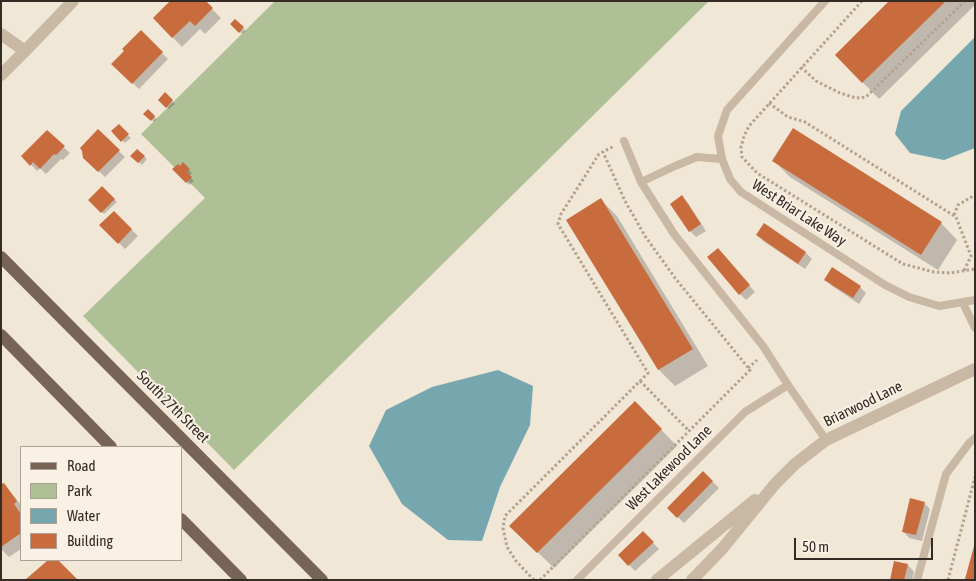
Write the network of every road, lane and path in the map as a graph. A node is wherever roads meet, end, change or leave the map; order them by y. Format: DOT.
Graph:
graph roads {
  1 [pos="73,1"];
  2 [pos="826,1"];
  3 [pos="862,1"];
  4 [pos="965,1"];
  5 [pos="1,34"];
  6 [pos="25,51"];
  7 [pos="801,68"];
  8 [pos="1,75"];
  9 [pos="769,103"];
  10 [pos="624,141"];
  11 [pos="603,152"];
  12 [pos="722,159"];
  13 [pos="641,182"];
  14 [pos="975,194"];
  15 [pos="954,215"];
  16 [pos="1,257"];
  17 [pos="975,269"];
  18 [pos="964,272"];
  19 [pos="975,300"];
  20 [pos="963,303"];
  21 [pos="975,328"];
  22 [pos="1,335"];
  23 [pos="975,369"];
  24 [pos="640,381"];
  25 [pos="788,386"];
  26 [pos="689,431"];
  27 [pos="975,438"];
  28 [pos="826,440"];
  29 [pos="110,446"];
  30 [pos="975,477"];
  31 [pos="775,484"];
  32 [pos="182,520"];
  33 [pos="241,580"];
  34 [pos="322,580"];
  35 [pos="534,580"];
  36 [pos="540,580"];
  37 [pos="578,580"];
  38 [pos="657,580"];
  39 [pos="692,580"];
  40 [pos="917,580"];
  41 [pos="948,580"];
  1 -- 6 [label="street"];
  2 -- 12 [label="lane, West Briar Lake Way"];
  3 -- 7 [label="path"];
  4 -- 7 [label="path"];
  5 -- 6 [label="street"];
  6 -- 8 [label="street"];
  7 -- 9 [label="path"];
  9 -- 15 [label="path"];
  9 -- 18 [label="path"];
  10 -- 11 [label="path"];
  10 -- 13 [label="lane"];
  11 -- 24 [label="path"];
  11 -- 26 [label="path"];
  12 -- 13 [label="lane"];
  12 -- 20 [label="lane, West Briar Lake Way"];
  13 -- 25 [label="lane"];
  14 -- 15 [label="path"];
  15 -- 18 [label="path"];
  16 -- 34 [label="main road, South 27th Street"];
  17 -- 18 [label="path"];
  19 -- 20 [label="lane, West Briar Lake Way"];
  20 -- 21 [label="lane"];
  22 -- 29 [label="main road"];
  23 -- 28 [label="street, Briarwood Lane"];
  24 -- 26 [label="path"];
  24 -- 35 [label="path"];
  25 -- 28 [label="lane"];
  25 -- 37 [label="lane, West Lakewood Lane"];
  26 -- 36 [label="path"];
  27 -- 40 [label="lane"];
  28 -- 31 [label="street, Briarwood Lane"];
  30 -- 41 [label="path"];
  31 -- 38 [label="street, Briarwood Lane"];
  31 -- 39 [label="street, Briarwood Lane"];
  32 -- 33 [label="main road"];
}
